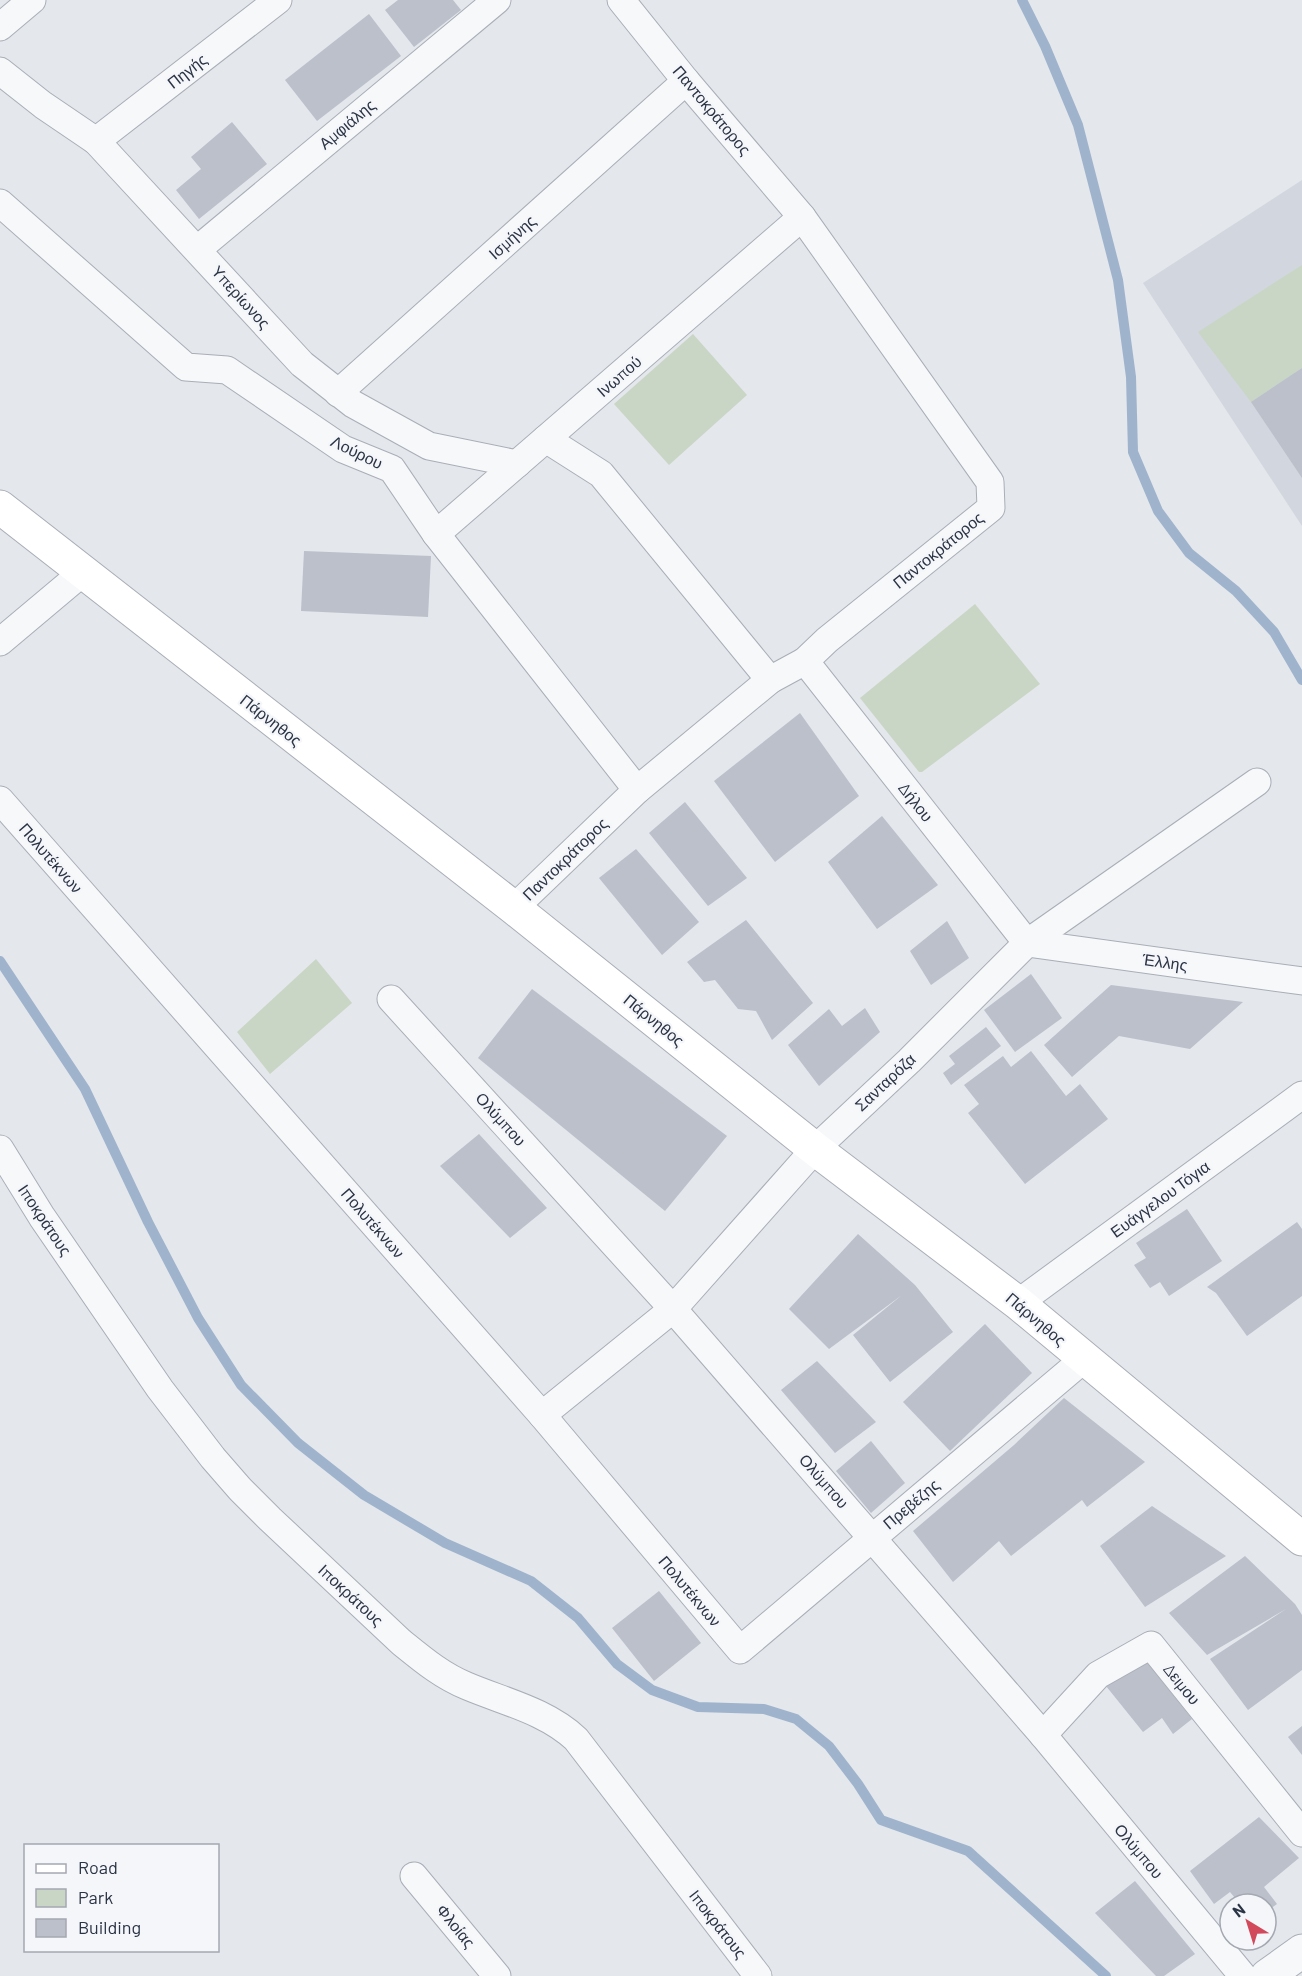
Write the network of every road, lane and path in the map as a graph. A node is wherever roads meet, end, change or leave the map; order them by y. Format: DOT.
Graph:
graph roads {
  1 [pos="32,0"];
  2 [pos="278,0"];
  3 [pos="497,0"];
  4 [pos="621,0"];
  5 [pos="0,27"];
  6 [pos="0,71"];
  7 [pos="686,81"];
  8 [pos="96,141"];
  9 [pos="0,203"];
  10 [pos="802,217"];
  11 [pos="198,249"];
  12 [pos="338,393"];
  13 [pos="546,439"];
  14 [pos="517,464"];
  15 [pos="0,507"];
  16 [pos="435,534"];
  17 [pos="82,573"];
  18 [pos="0,642"];
  19 [pos="805,661"];
  20 [pos="770,680"];
  21 [pos="1257,782"];
  22 [pos="637,790"];
  23 [pos="0,800"];
  24 [pos="514,909"];
  25 [pos="1027,944"];
  26 [pos="1302,981"];
  27 [pos="391,999"];
  28 [pos="1302,1095"];
  29 [pos="0,1149"];
  30 [pos="815,1149"];
  31 [pos="1018,1303"];
  32 [pos="674,1308"];
  33 [pos="1084,1359"];
  34 [pos="542,1415"];
  35 [pos="872,1537"];
  36 [pos="1302,1539"];
  37 [pos="740,1650"];
  38 [pos="1043,1735"];
  39 [pos="1302,1833"];
  40 [pos="414,1876"];
  41 [pos="1302,1951"];
  42 [pos="497,1976"];
  43 [pos="758,1976"];
  44 [pos="1243,1976"];
  45 [pos="1267,1976"];
  1 -- 5 [label="street"];
  2 -- 8 [label="street, Πηγής"];
  3 -- 11 [label="street, Αμφιάλης"];
  4 -- 7 [label="street, Παντοκράτορος"];
  6 -- 8 [label="street, Υπερίωνος"];
  7 -- 10 [label="street, Παντοκράτορος"];
  7 -- 12 [label="street, Ισμήνης"];
  8 -- 11 [label="street, Υπερίωνος"];
  9 -- 16 [label="street, Λούρου"];
  10 -- 13 [label="street, Ινωπού"];
  10 -- 19 [label="street, Παντοκράτορος"];
  11 -- 12 [label="street, Υπερίωνος"];
  12 -- 14 [label="street, Υπερίωνος"];
  13 -- 14 [label="street, Ινωπού"];
  13 -- 20 [label="street"];
  14 -- 16 [label="street, Ινωπού"];
  15 -- 17 [label="main road, Πάρνηθος"];
  16 -- 22 [label="street, Λούρου"];
  17 -- 18 [label="street"];
  17 -- 24 [label="main road, Πάρνηθος"];
  19 -- 20 [label="street, Παντοκράτορος"];
  19 -- 25 [label="street, Δήλου"];
  20 -- 22 [label="street, Παντοκράτορος"];
  21 -- 25 [label="street, Σανταρόζα"];
  22 -- 24 [label="street, Παντοκράτορος"];
  23 -- 34 [label="street, Πολυτέκνων"];
  24 -- 30 [label="main road, Πάρνηθος"];
  25 -- 26 [label="street, Έλλης"];
  25 -- 30 [label="street, Σανταρόζα"];
  27 -- 32 [label="street, Ολύμπου"];
  28 -- 31 [label="street, Ευάγγελου Τόγια"];
  29 -- 43 [label="street, Ιποκράτους"];
  30 -- 31 [label="main road, Πάρνηθος"];
  30 -- 32 [label="street, Σανταρόζα"];
  31 -- 33 [label="main road, Πάρνηθος"];
  32 -- 34 [label="street, Σανταρόζα"];
  32 -- 35 [label="street, Ολύμπου"];
  33 -- 35 [label="street, Πρεβέζης"];
  33 -- 36 [label="main road, Πάρνηθος"];
  34 -- 37 [label="street, Πολυτέκνων"];
  35 -- 37 [label="street, Πρεβέζης"];
  35 -- 38 [label="street, Ολύμπου"];
  38 -- 39 [label="street, Δειμου"];
  38 -- 44 [label="street, Ολύμπου"];
  40 -- 42 [label="street, Φλοίας"];
  41 -- 45 [label="street"];
}
